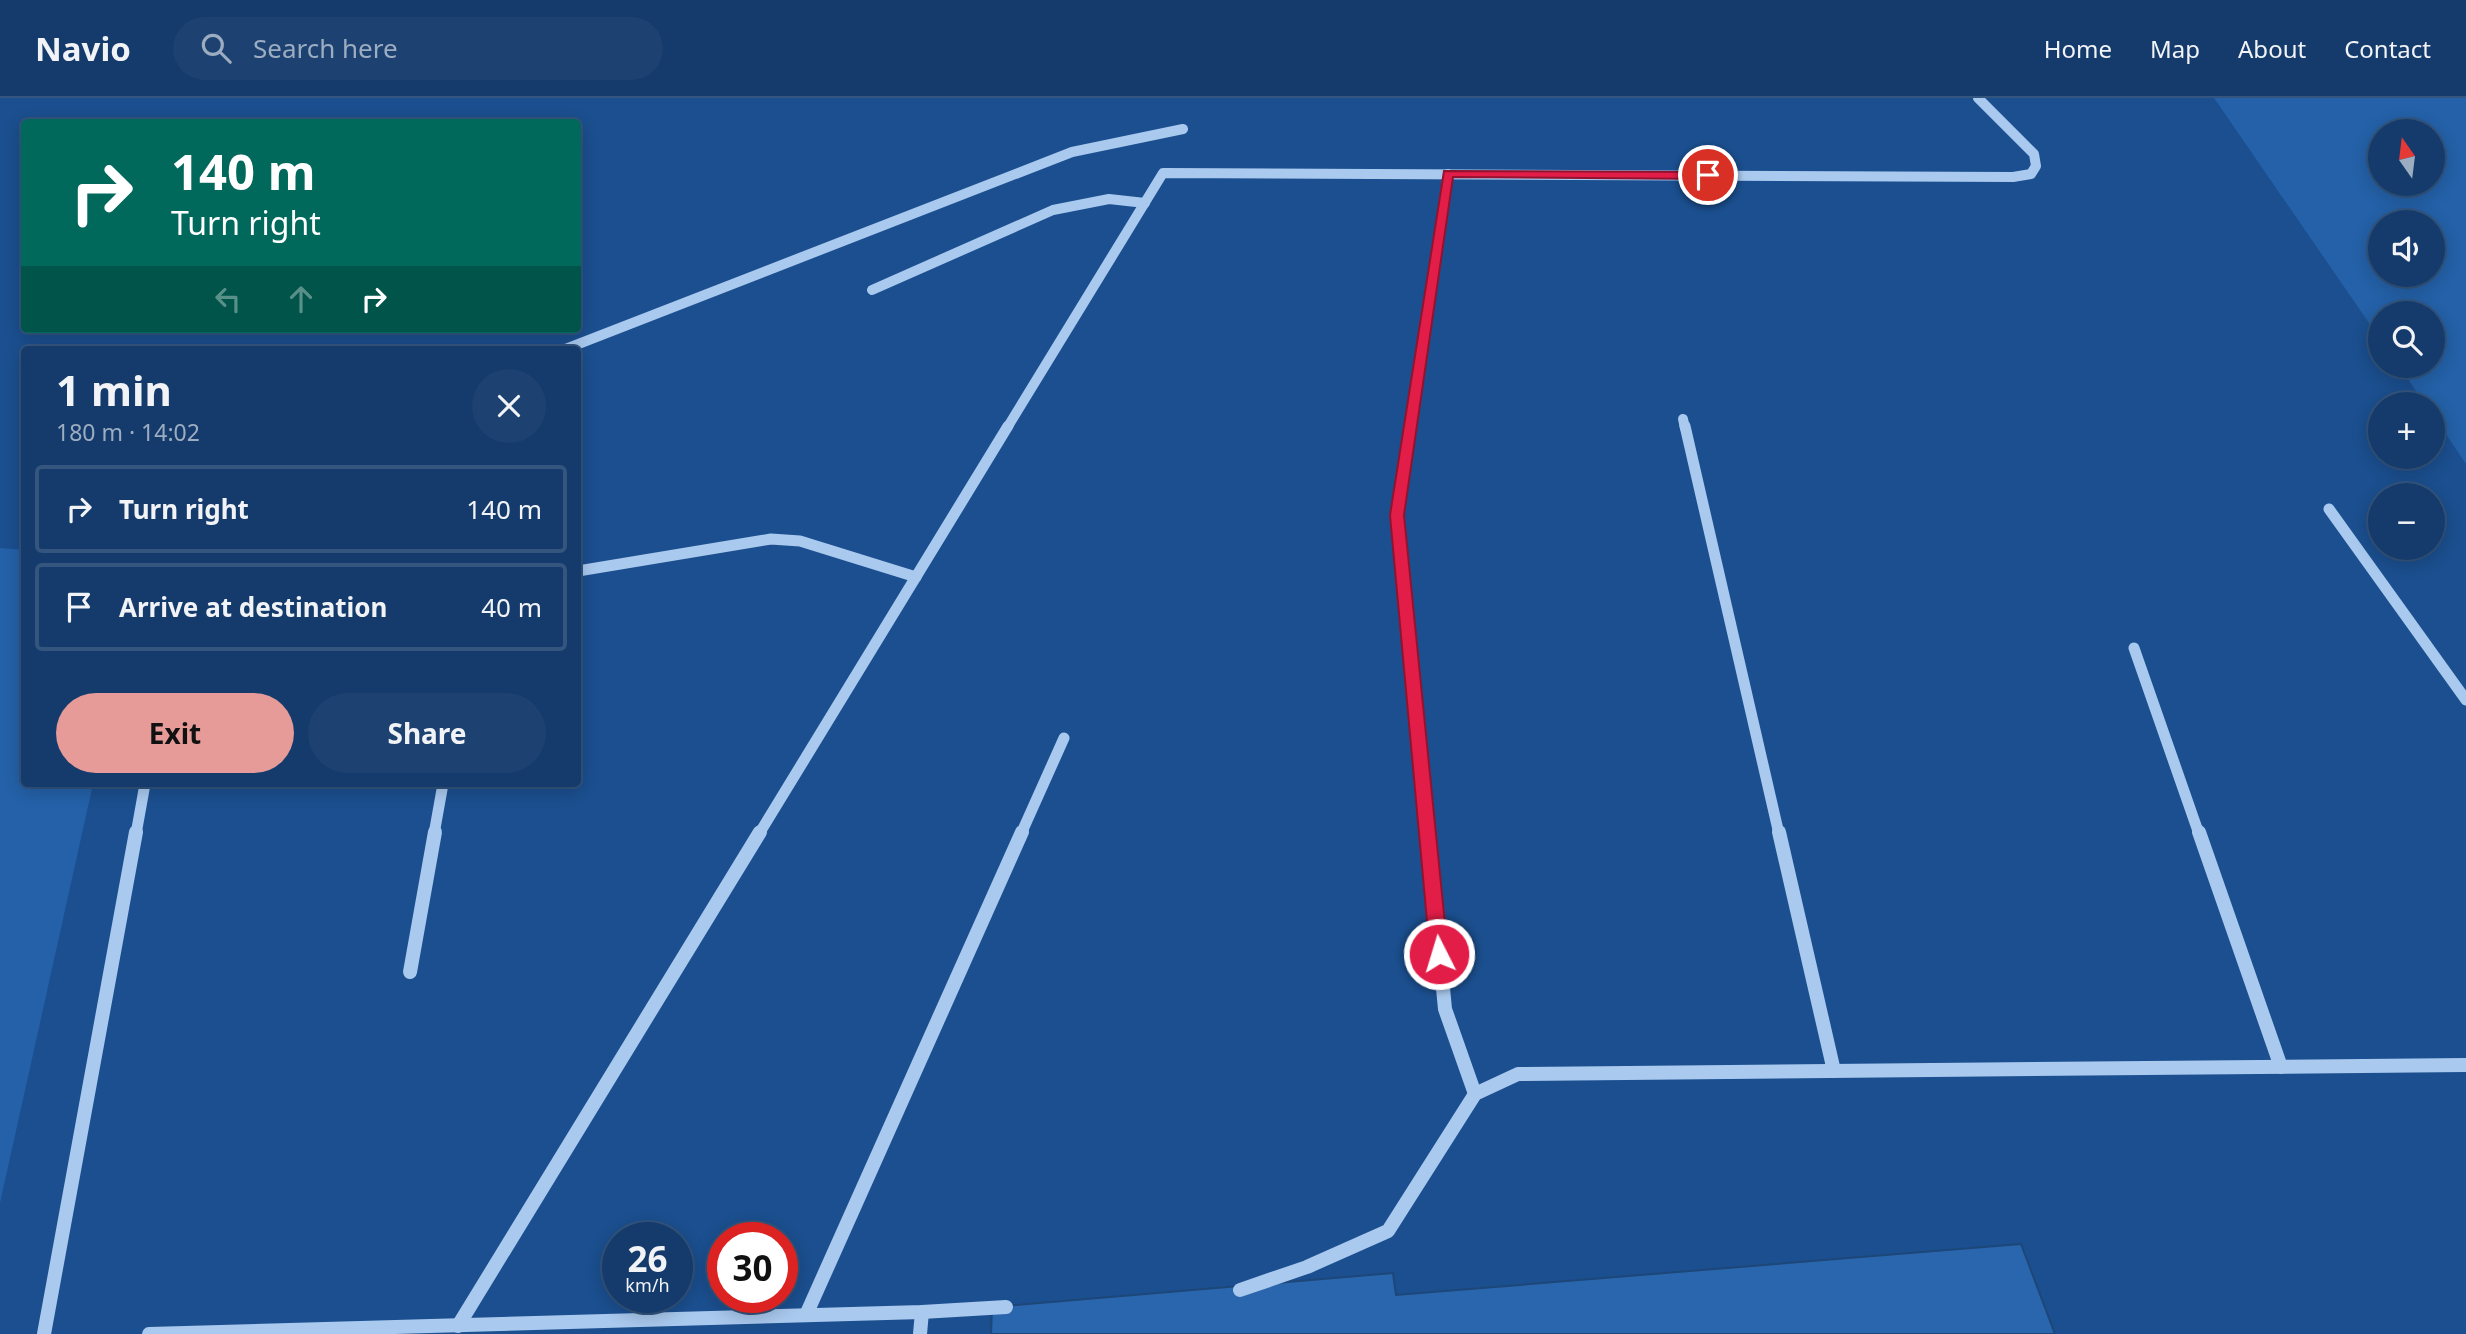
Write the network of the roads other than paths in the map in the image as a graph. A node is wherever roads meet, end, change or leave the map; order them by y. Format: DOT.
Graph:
graph roads {
  1 [pos="1978,98"];
  2 [pos="1183,129"];
  3 [pos="1448,174"];
  4 [pos="1145,203"];
  5 [pos="872,290"];
  6 [pos="573,346"];
  7 [pos="1683,419"];
  8 [pos="2329,509"];
  9 [pos="581,570"];
  10 [pos="916,577"];
  11 [pos="2134,648"];
  12 [pos="2466,700"];
  13 [pos="1064,738"];
  14 [pos="144,787"];
  15 [pos="442,787"];
  16 [pos="410,972"];
  17 [pos="2466,1065"];
  18 [pos="2281,1067"];
  19 [pos="1834,1071"];
  20 [pos="1475,1094"];
  21 [pos="1221,1293"];
  22 [pos="1017,1306"];
  23 [pos="922,1312"];
  24 [pos="806,1315"];
  25 [pos="458,1325"];
  26 [pos="44,1334"];
  27 [pos="149,1334"];
  28 [pos="920,1334"];
  1 -- 3 [label="street"];
  2 -- 6 [label="street"];
  3 -- 4 [label="street"];
  3 -- 20 [label="street"];
  4 -- 5 [label="street"];
  4 -- 10 [label="street"];
  7 -- 19 [label="street"];
  8 -- 12 [label="street"];
  9 -- 10 [label="street"];
  10 -- 25 [label="street"];
  11 -- 18 [label="street"];
  13 -- 24 [label="street"];
  14 -- 26 [label="street"];
  15 -- 16 [label="street"];
  17 -- 18 [label="street"];
  18 -- 19 [label="street"];
  19 -- 20 [label="street"];
  20 -- 21 [label="street"];
  22 -- 23 [label="street"];
  23 -- 24 [label="street"];
  23 -- 28 [label="street"];
  24 -- 25 [label="street"];
  25 -- 27 [label="street"];
}
